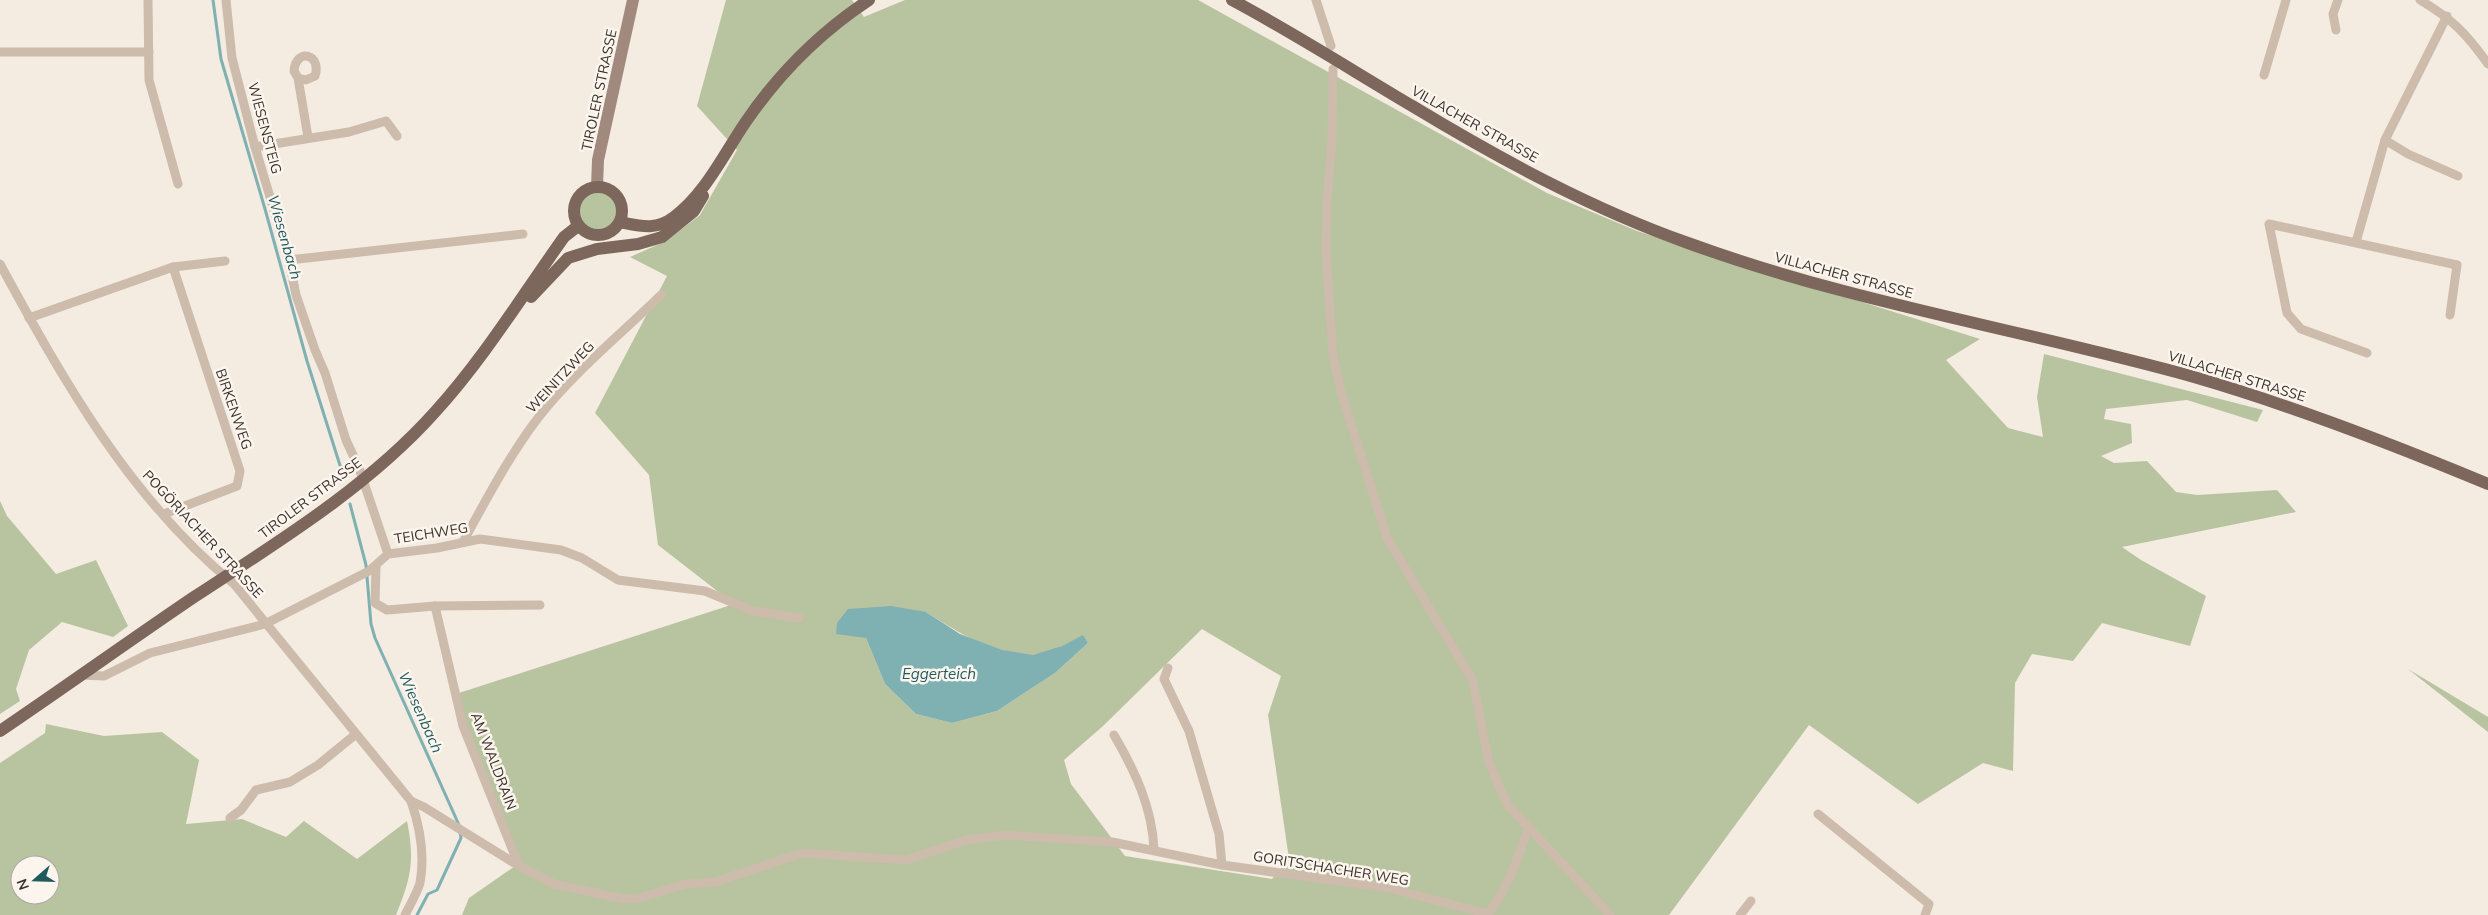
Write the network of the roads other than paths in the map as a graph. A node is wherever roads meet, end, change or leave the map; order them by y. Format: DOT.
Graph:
graph roads {
  1 [pos="148,0"];
  2 [pos="226,0"];
  3 [pos="633,0"];
  4 [pos="869,0"];
  5 [pos="1232,0"];
  6 [pos="1316,0"];
  7 [pos="2286,0"];
  8 [pos="2338,0"];
  9 [pos="2420,0"];
  10 [pos="2446,16"];
  11 [pos="2336,30"];
  12 [pos="1331,46"];
  13 [pos="0,52"];
  14 [pos="149,52"];
  15 [pos="2488,64"];
  16 [pos="1333,69"];
  17 [pos="2264,75"];
  18 [pos="298,78"];
  19 [pos="397,136"];
  20 [pos="308,137"];
  21 [pos="2385,140"];
  22 [pos="255,147"];
  23 [pos="2458,176"];
  24 [pos="178,184"];
  25 [pos="597,186"];
  26 [pos="700,189"];
  27 [pos="620,222"];
  28 [pos="578,226"];
  29 [pos="523,234"];
  30 [pos="2356,242"];
  31 [pos="289,260"];
  32 [pos="225,261"];
  33 [pos="0,264"];
  34 [pos="173,267"];
  35 [pos="661,295"];
  36 [pos="520,303"];
  37 [pos="2450,315"];
  38 [pos="29,318"];
  39 [pos="2367,353"];
  40 [pos="362,479"];
  41 [pos="2488,484"];
  42 [pos="164,514"];
  43 [pos="463,542"];
  44 [pos="388,554"];
  45 [pos="369,570"];
  46 [pos="226,576"];
  47 [pos="540,605"];
  48 [pos="436,606"];
  49 [pos="799,618"];
  50 [pos="265,624"];
  51 [pos="1168,668"];
  52 [pos="81,675"];
  53 [pos="0,731"];
  54 [pos="356,734"];
  55 [pos="1114,735"];
  56 [pos="411,801"];
  57 [pos="1818,814"];
  58 [pos="230,818"];
  59 [pos="1528,828"];
  60 [pos="1154,849"];
  61 [pos="1222,865"];
  62 [pos="520,866"];
  63 [pos="1751,902"];
  64 [pos="405,915"];
  65 [pos="1610,915"];
  66 [pos="1740,915"];
  67 [pos="1925,915"];
  1 -- 14 [label="street"];
  2 -- 22 [label="street, WIESENSTEIG"];
  3 -- 25 [label="main road, TIROLER STRASSE"];
  4 -- 26 [label="main road"];
  5 -- 41 [label="main road, VILLACHER STRASSE"];
  6 -- 12 [label="street"];
  7 -- 17 [label="street"];
  8 -- 11 [label="street"];
  9 -- 10 [label="street"];
  10 -- 15 [label="street"];
  10 -- 21 [label="street"];
  13 -- 14 [label="street"];
  14 -- 24 [label="street"];
  16 -- 59 [label="street"];
  18 -- 20 [label="street"];
  19 -- 20 [label="street"];
  20 -- 22 [label="street"];
  21 -- 23 [label="street"];
  21 -- 30 [label="street"];
  22 -- 31 [label="street, WIESENSTEIG"];
  25 -- 27 [label="main road"];
  25 -- 28 [label="main road"];
  26 -- 27 [label="main road"];
  26 -- 36 [label="main road"];
  27 -- 28 [label="main road"];
  28 -- 36 [label="main road, TIROLER STRASSE"];
  29 -- 31 [label="street"];
  30 -- 37 [label="street"];
  30 -- 39 [label="street"];
  31 -- 40 [label="street, WIESENSTEIG"];
  32 -- 34 [label="street"];
  33 -- 38 [label="street, POGÖRIACHER STRASSE"];
  34 -- 38 [label="street"];
  34 -- 42 [label="street, BIRKENWEG"];
  35 -- 43 [label="street, WEINITZWEG"];
  36 -- 40 [label="main road, TIROLER STRASSE"];
  38 -- 42 [label="street, POGÖRIACHER STRASSE"];
  40 -- 44 [label="street"];
  40 -- 46 [label="main road, TIROLER STRASSE"];
  42 -- 46 [label="street, POGÖRIACHER STRASSE"];
  43 -- 44 [label="street, TEICHWEG"];
  43 -- 49 [label="street, TEICHWEG"];
  44 -- 45 [label="street, TEICHWEG"];
  45 -- 48 [label="street"];
  45 -- 50 [label="street, TEICHWEG"];
  46 -- 50 [label="street, POGÖRIACHER STRASSE"];
  46 -- 52 [label="main road, TIROLER STRASSE"];
  47 -- 48 [label="street"];
  48 -- 62 [label="street, AM WALDRAIN"];
  50 -- 52 [label="street, TEICHWEG"];
  50 -- 54 [label="street, POGÖRIACHER STRASSE"];
  51 -- 61 [label="street"];
  52 -- 53 [label="main road, TIROLER STRASSE"];
  54 -- 56 [label="street, POGÖRIACHER STRASSE"];
  54 -- 58 [label="street"];
  55 -- 60 [label="street"];
  56 -- 62 [label="street, GORITSCHACHER WEG"];
  56 -- 64 [label="street, POGÖRIACHER STRASSE"];
  57 -- 67 [label="street"];
  59 -- 61 [label="street, GORITSCHACHER WEG"];
  59 -- 65 [label="street"];
  60 -- 61 [label="street, GORITSCHACHER WEG"];
  60 -- 62 [label="street, GORITSCHACHER WEG"];
  63 -- 66 [label="street"];
}
